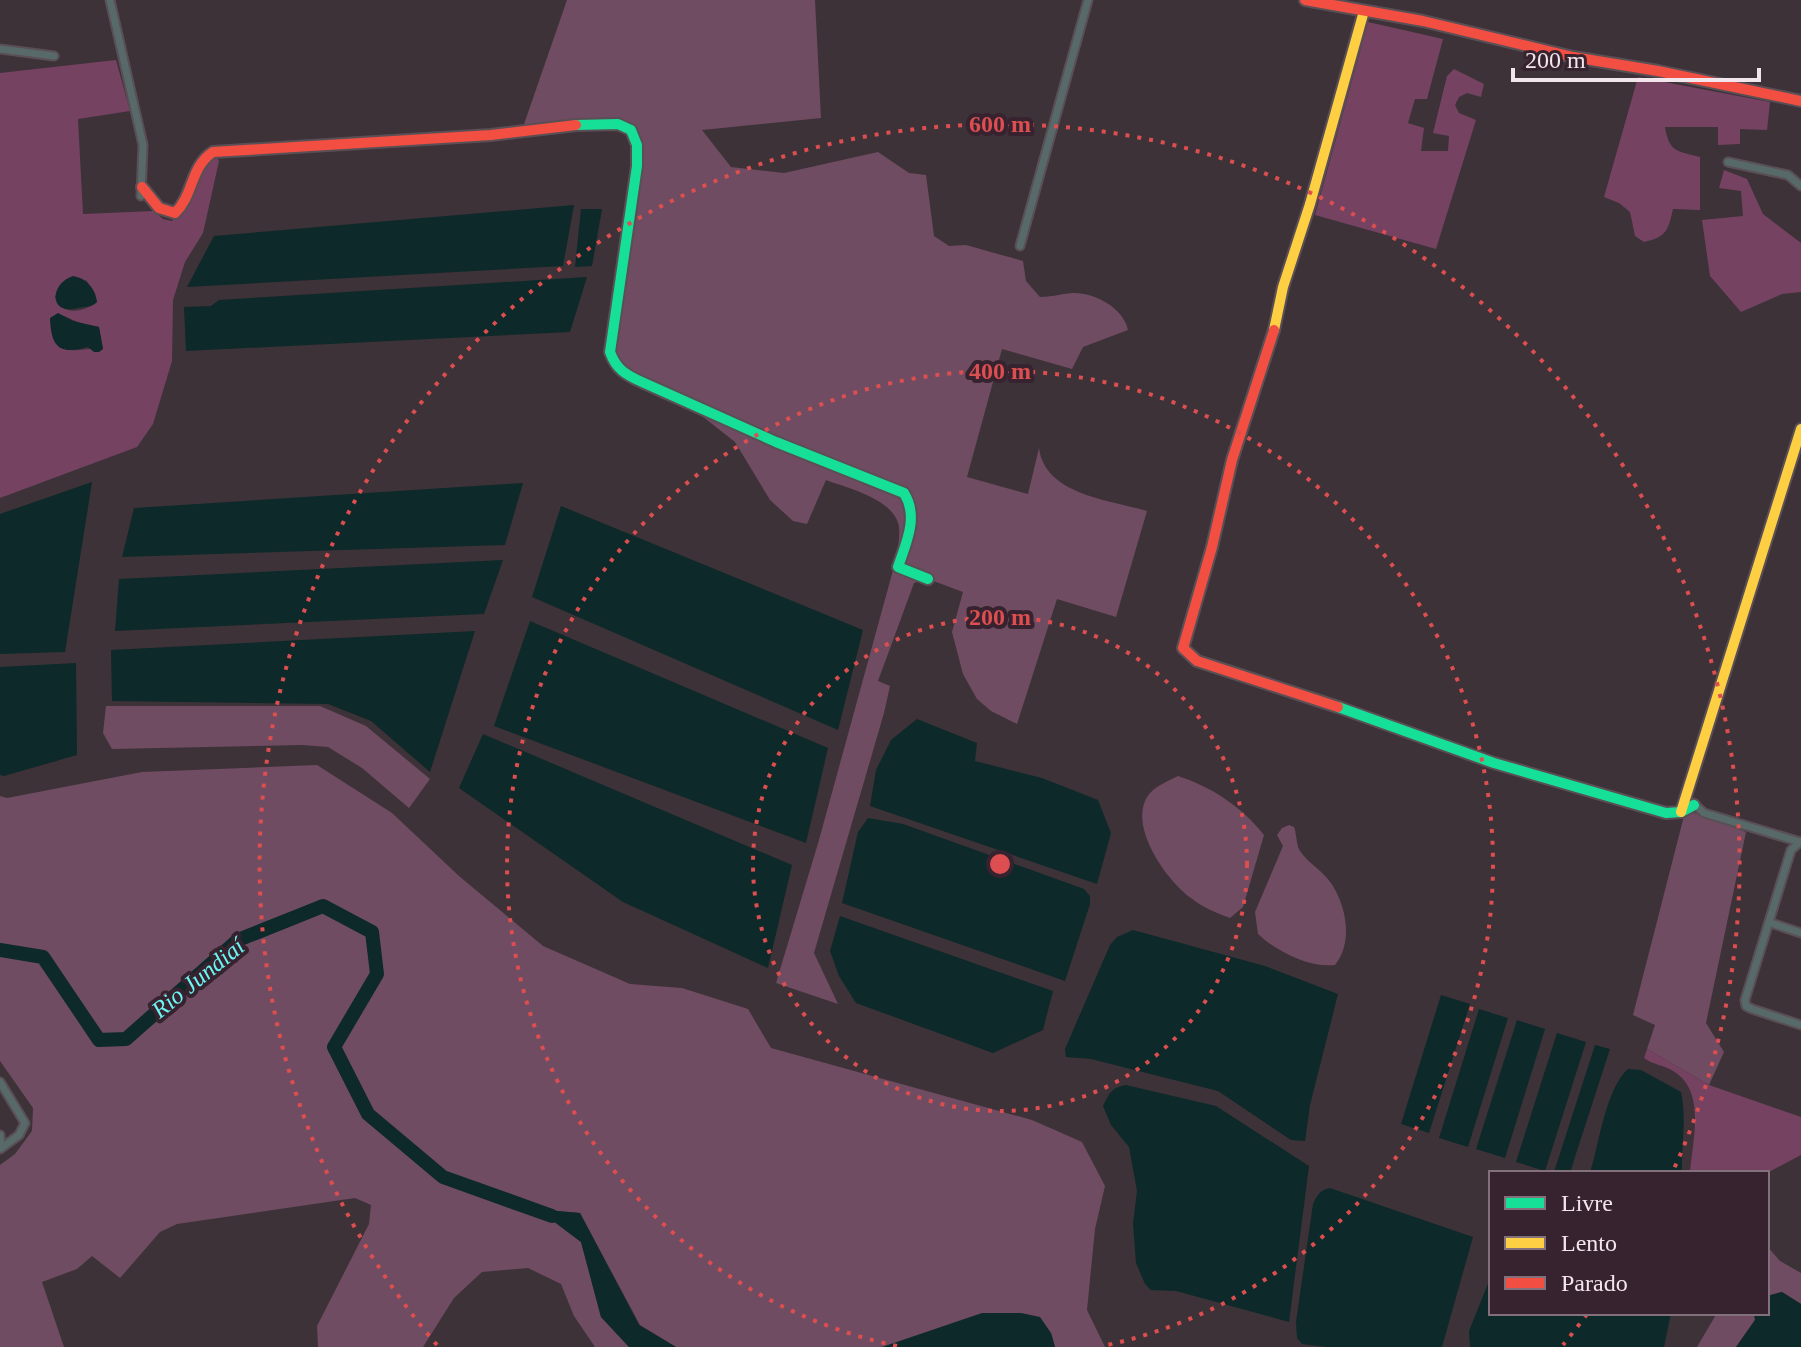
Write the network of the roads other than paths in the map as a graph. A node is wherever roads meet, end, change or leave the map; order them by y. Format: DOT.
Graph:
graph roads {
  1 [pos="110,0"];
  2 [pos="1088,0"];
  3 [pos="1305,0"];
  4 [pos="1364,11"];
  5 [pos="0,49"];
  6 [pos="54,56"];
  7 [pos="1801,101"];
  8 [pos="1728,162"];
  9 [pos="1801,186"];
  10 [pos="142,192"];
  11 [pos="1020,246"];
  12 [pos="1801,429"];
  13 [pos="928,579"];
  14 [pos="1688,794"];
  15 [pos="1694,805"];
  16 [pos="1681,812"];
  17 [pos="1783,837"];
  18 [pos="1800,842"];
  19 [pos="1791,850"];
  20 [pos="1771,923"];
  21 [pos="1801,933"];
  22 [pos="1801,1025"];
  23 [pos="0,1082"];
  24 [pos="0,1135"];
  25 [pos="1,1148"];
  1 -- 10 [label="street"];
  2 -- 11 [label="street"];
  3 -- 4 [label="street"];
  4 -- 7 [label="street"];
  4 -- 16 [label="street"];
  5 -- 6 [label="street"];
  8 -- 9 [label="street"];
  10 -- 13 [label="street"];
  12 -- 14 [label="street"];
  14 -- 15 [label="street"];
  14 -- 16 [label="street"];
  15 -- 16 [label="street"];
  15 -- 17 [label="street"];
  17 -- 18 [label="street"];
  17 -- 19 [label="street"];
  18 -- 19 [label="street"];
  19 -- 20 [label="street"];
  20 -- 21 [label="street"];
  20 -- 22 [label="street"];
  23 -- 25 [label="street"];
  24 -- 25 [label="street"];
}
